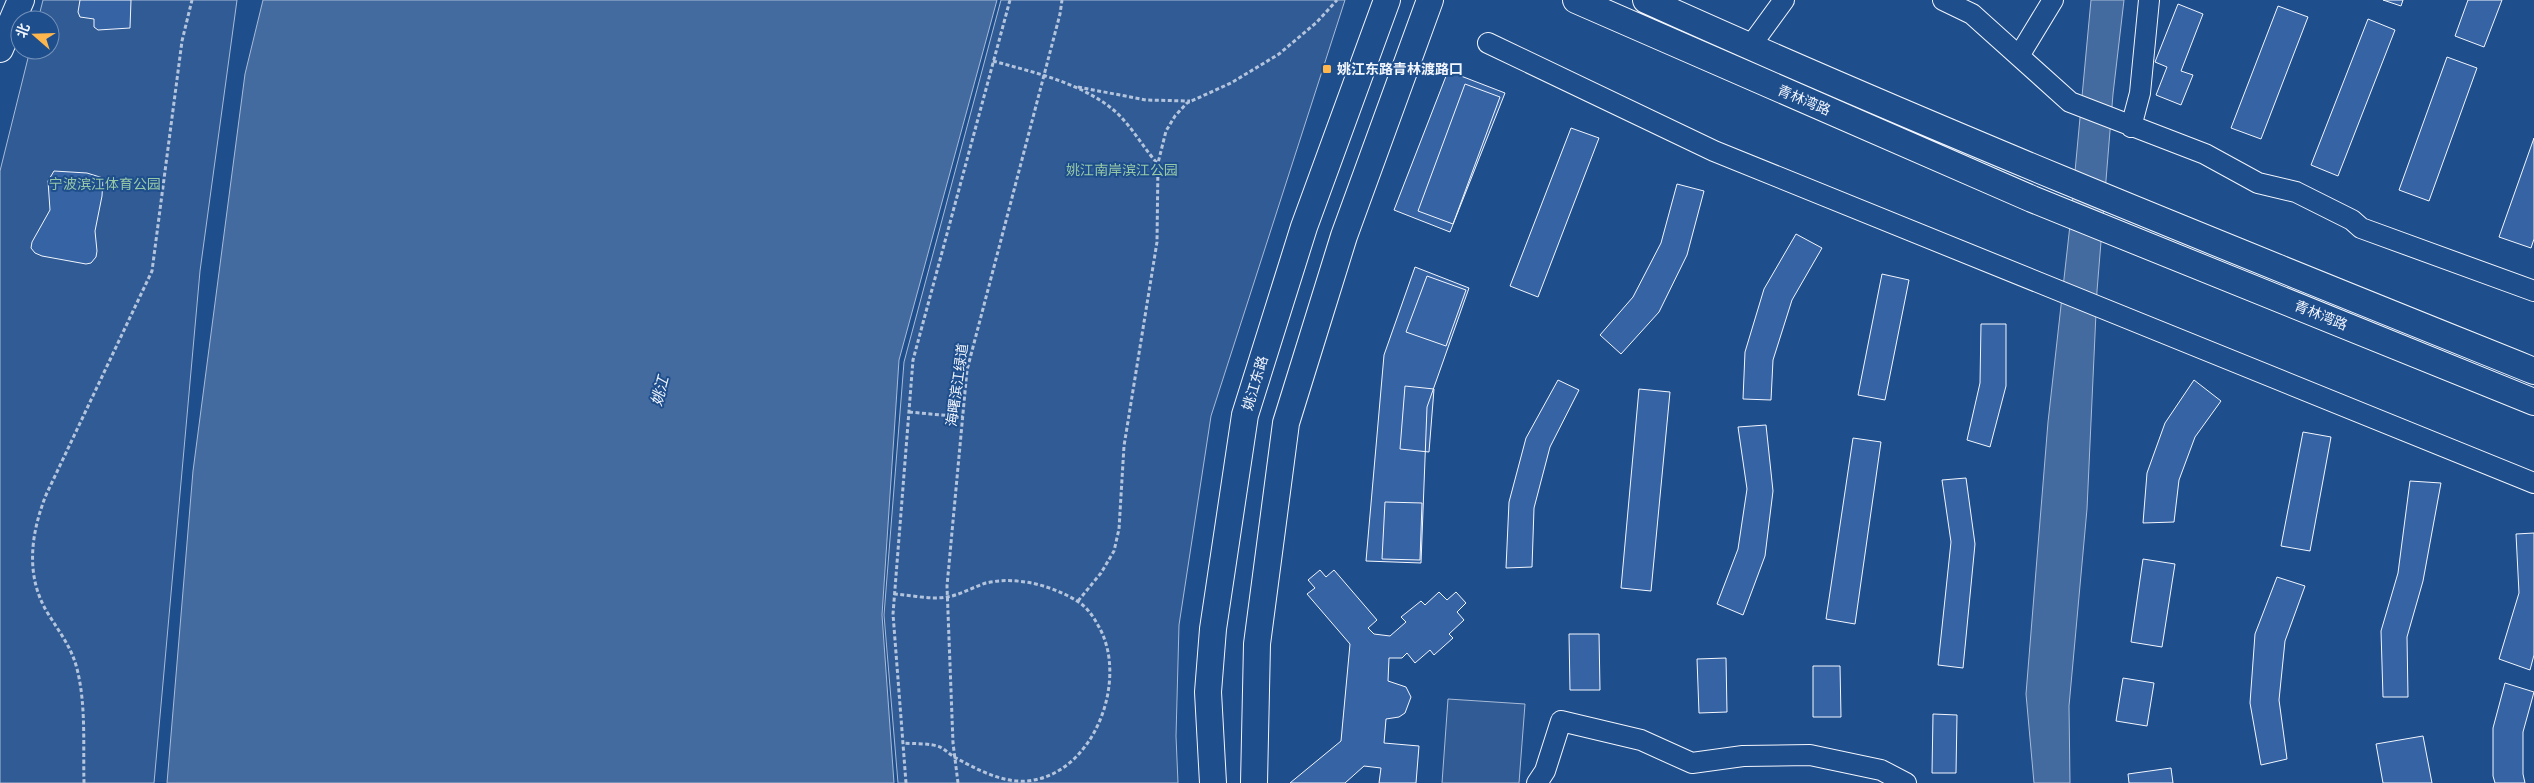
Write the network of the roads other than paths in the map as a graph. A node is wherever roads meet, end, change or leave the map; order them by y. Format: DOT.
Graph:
graph roads {
  1 [pos="20,0"];
  2 [pos="1387,0"];
  3 [pos="1430,0"];
  4 [pos="1576,0"];
  5 [pos="1646,0"];
  6 [pos="1784,0"];
  7 [pos="1943,0"];
  8 [pos="2053,0"];
  9 [pos="2149,0"];
  10 [pos="1488,43"];
  11 [pos="1749,48"];
  12 [pos="0,49"];
  13 [pos="2019,56"];
  14 [pos="2128,125"];
  15 [pos="2534,291"];
  16 [pos="2534,371"];
  17 [pos="2534,402"];
  18 [pos="2534,483"];
  19 [pos="1213,783"];
  20 [pos="1254,783"];
  21 [pos="1537,783"];
  22 [pos="1906,783"];
  1 -- 12 [label="main road"];
  2 -- 19 [label="main road, 姚江东路"];
  3 -- 20 [label="main road"];
  4 -- 17 [label="main road, 青林湾路"];
  5 -- 11 [label="main road, 青林湾路"];
  6 -- 11 [label="street"];
  7 -- 13 [label="street"];
  8 -- 13 [label="street"];
  9 -- 14 [label="street"];
  10 -- 18 [label="street"];
  11 -- 16 [label="main road, 青林湾路"];
  13 -- 14 [label="street"];
  14 -- 15 [label="street"];
  21 -- 22 [label="street"];
}
